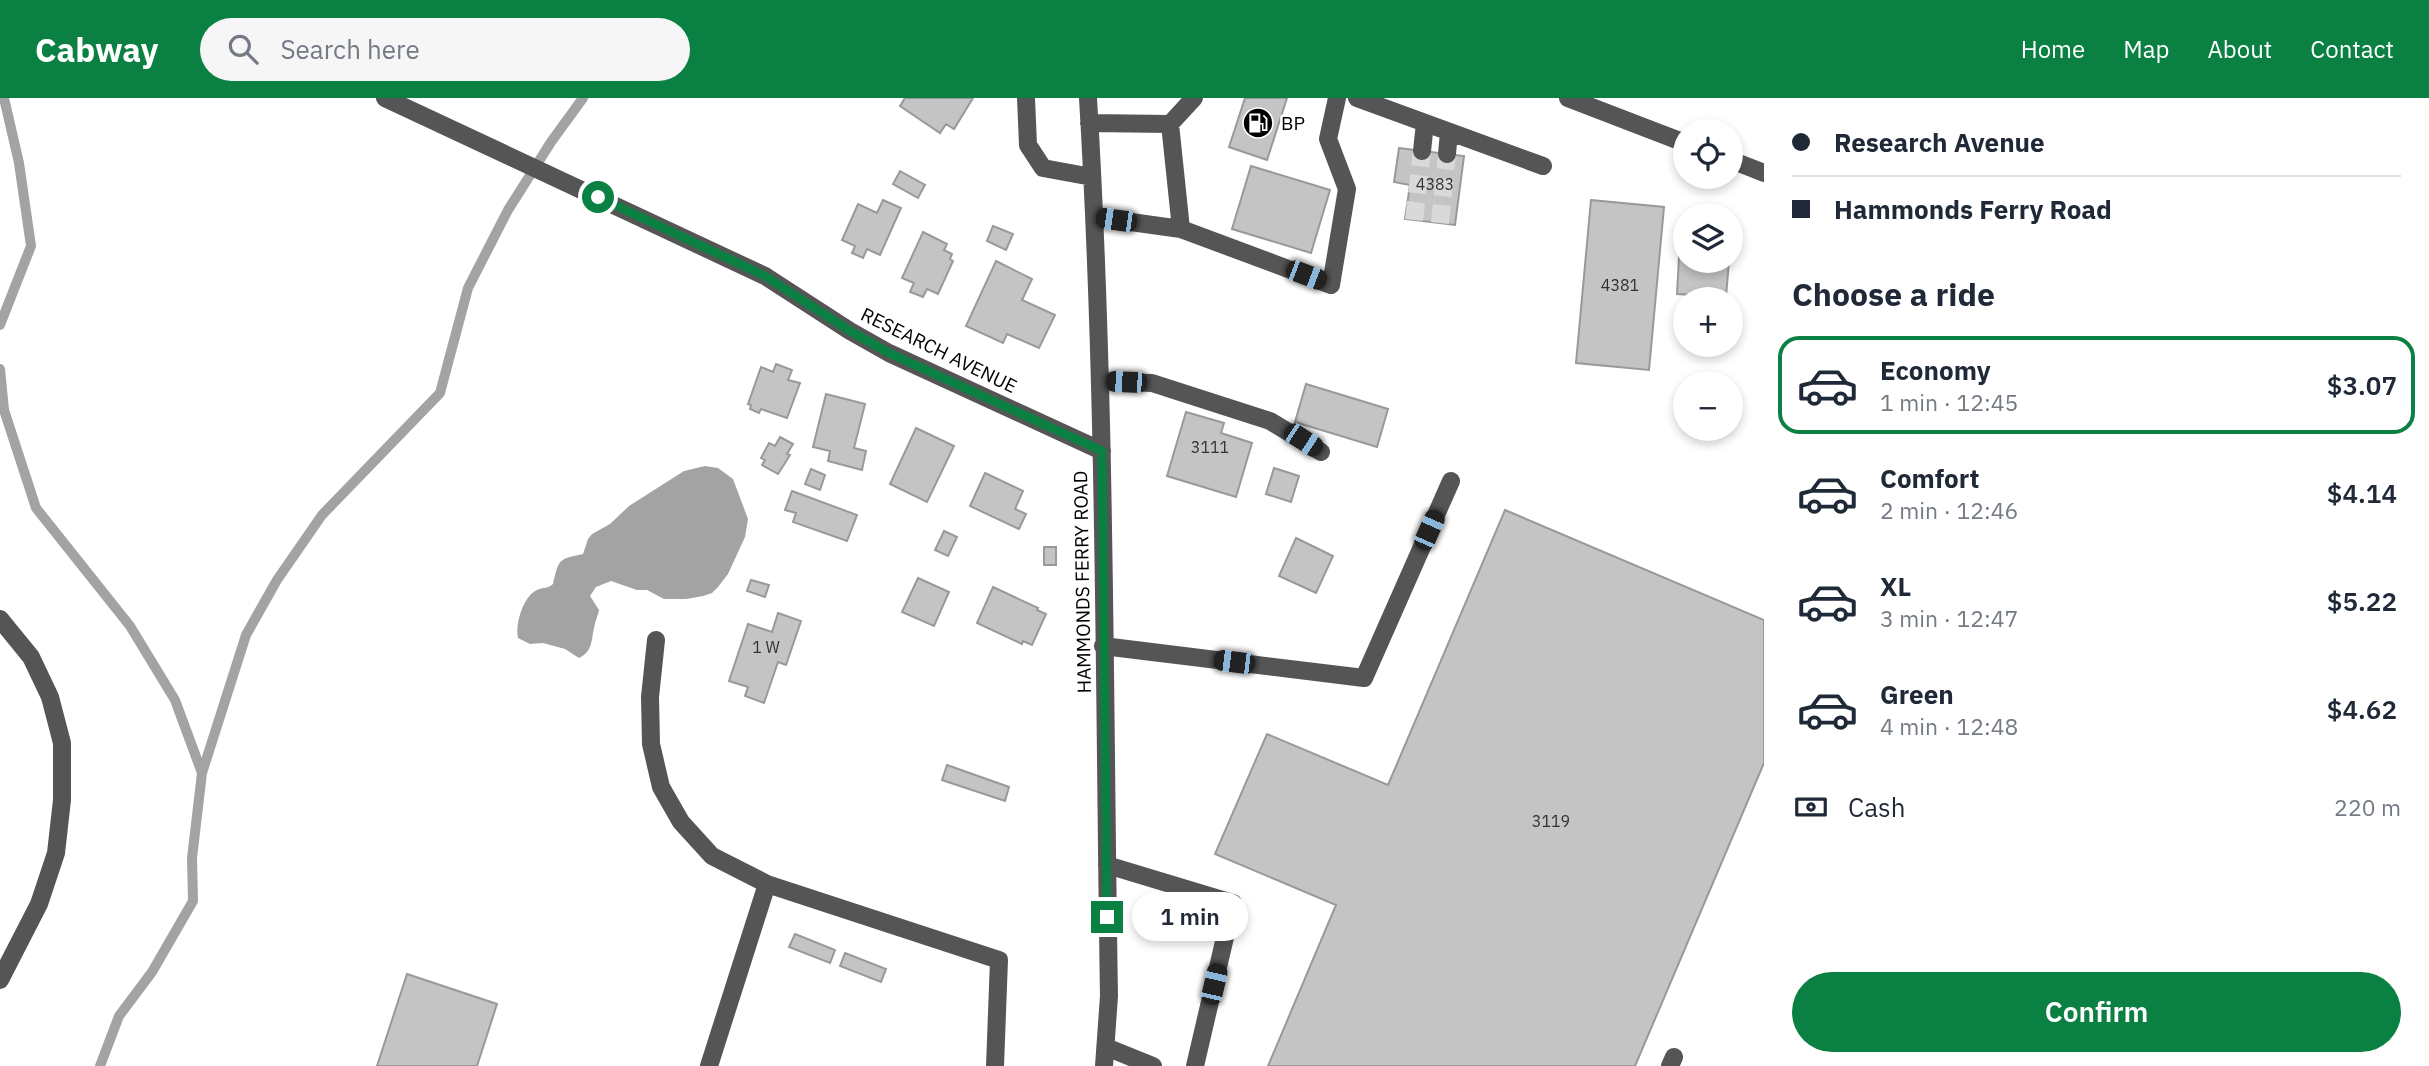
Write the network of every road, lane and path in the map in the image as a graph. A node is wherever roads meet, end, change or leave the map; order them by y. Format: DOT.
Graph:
graph roads {
  1 [pos="385,98"];
  2 [pos="1026,98"];
  3 [pos="1088,98"];
  4 [pos="1194,98"];
  5 [pos="1337,98"];
  6 [pos="1357,98"];
  7 [pos="1568,98"];
  8 [pos="1089,123"];
  9 [pos="1425,123"];
  10 [pos="1170,124"];
  11 [pos="1449,132"];
  12 [pos="1673,138"];
  13 [pos="1422,151"];
  14 [pos="1447,154"];
  15 [pos="1743,165"];
  16 [pos="1543,166"];
  17 [pos="1764,173"];
  18 [pos="1092,177"];
  19 [pos="1095,217"];
  20 [pos="1181,229"];
  21 [pos="1100,381"];
  22 [pos="1102,451"];
  23 [pos="1321,452"];
  24 [pos="1451,481"];
  25 [pos="0,620"];
  26 [pos="656,640"];
  27 [pos="1103,646"];
  28 [pos="1107,865"];
  29 [pos="767,884"];
  30 [pos="0,980"];
  31 [pos="1106,1047"];
  32 [pos="709,1066"];
  33 [pos="995,1066"];
  34 [pos="1104,1066"];
  35 [pos="1153,1066"];
  36 [pos="1195,1066"];
  1 -- 22 [label="street, RESEARCH AVENUE"];
  2 -- 18 [label="street"];
  3 -- 8 [label="street, HAMMONDS FERRY ROAD"];
  4 -- 10 [label="street"];
  5 -- 20 [label="street"];
  6 -- 9 [label="street"];
  7 -- 12 [label="street"];
  8 -- 10 [label="street"];
  8 -- 18 [label="street, HAMMONDS FERRY ROAD"];
  9 -- 11 [label="street"];
  9 -- 13 [label="street"];
  10 -- 20 [label="street"];
  11 -- 14 [label="street"];
  11 -- 16 [label="street"];
  15 -- 17 [label="street"];
  18 -- 19 [label="street, HAMMONDS FERRY ROAD"];
  19 -- 20 [label="street"];
  19 -- 21 [label="street, HAMMONDS FERRY ROAD"];
  21 -- 22 [label="street, HAMMONDS FERRY ROAD"];
  21 -- 23 [label="street"];
  22 -- 27 [label="street, HAMMONDS FERRY ROAD"];
  24 -- 27 [label="street"];
  25 -- 30 [label="street"];
  26 -- 29 [label="street"];
  27 -- 28 [label="street, HAMMONDS FERRY ROAD"];
  28 -- 31 [label="street, HAMMONDS FERRY ROAD"];
  28 -- 36 [label="street"];
  29 -- 32 [label="street"];
  29 -- 33 [label="street"];
  31 -- 34 [label="street, HAMMONDS FERRY ROAD"];
  31 -- 35 [label="street"];
}
